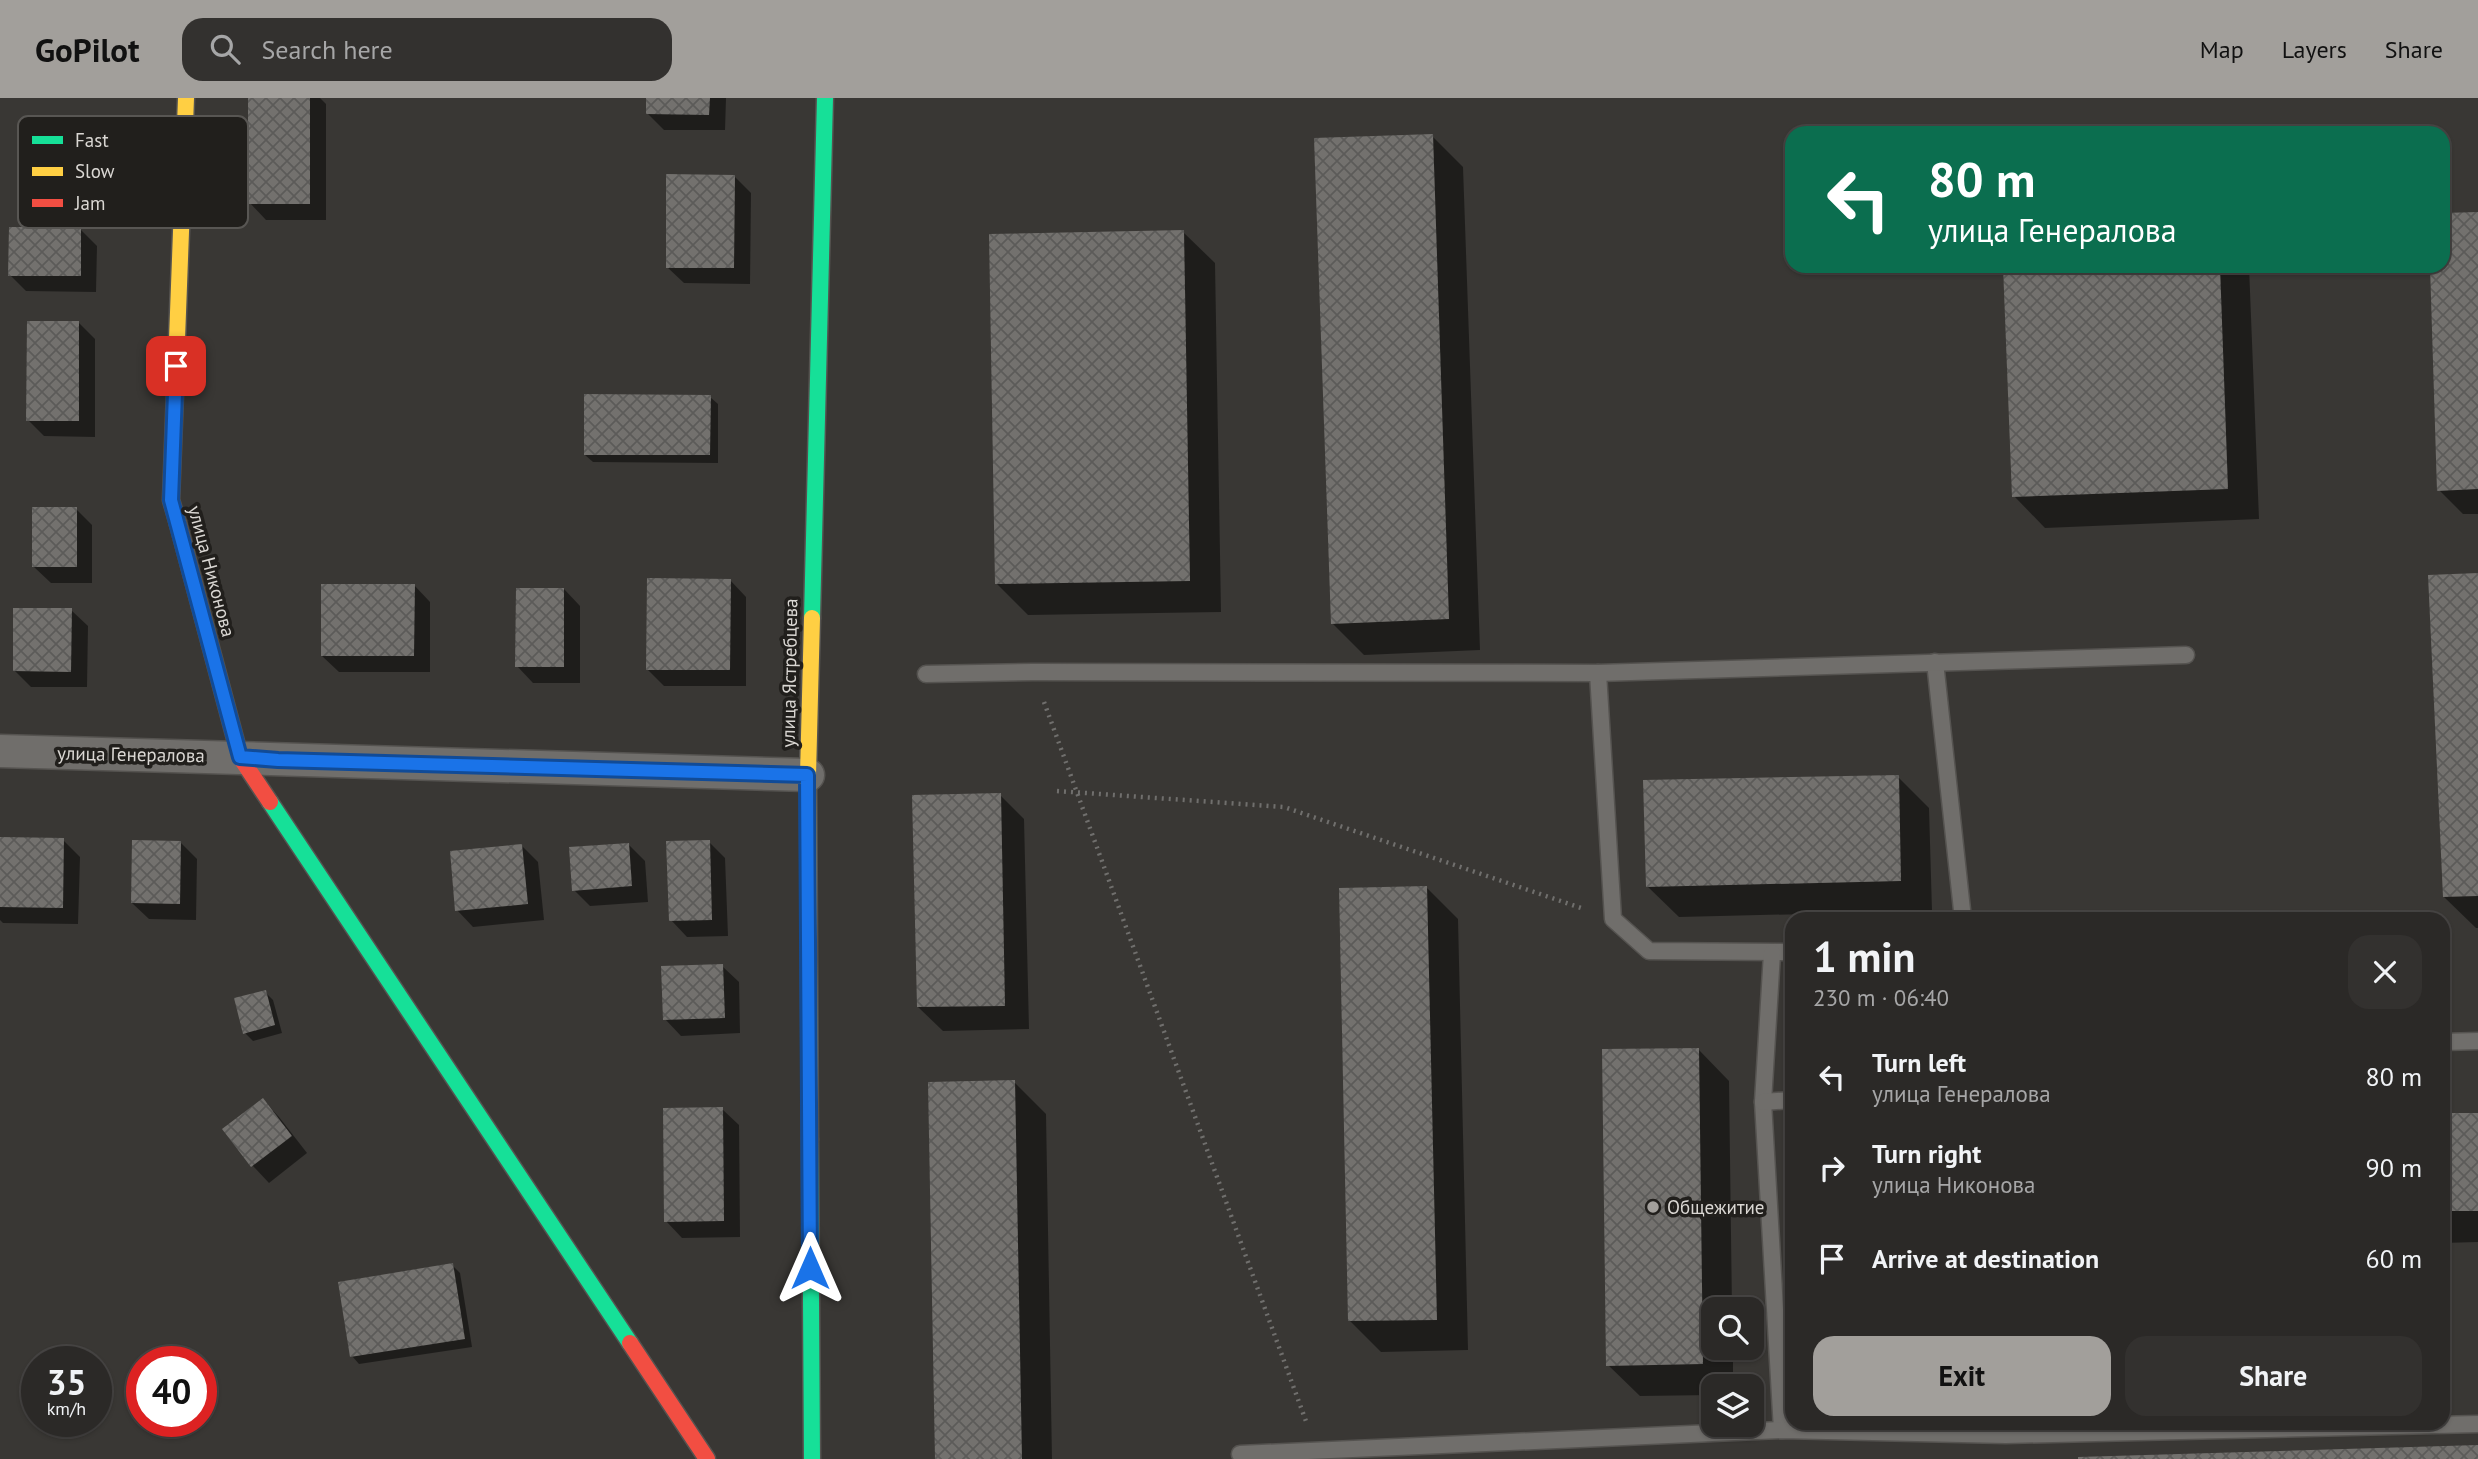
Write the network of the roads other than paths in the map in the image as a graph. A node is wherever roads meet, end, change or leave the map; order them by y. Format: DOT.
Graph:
graph roads {
  1 [pos="186,98"];
  2 [pos="825,98"];
  3 [pos="185,116"];
  4 [pos="181,228"];
  5 [pos="2186,655"];
  6 [pos="1935,662"];
  7 [pos="1598,673"];
  8 [pos="926,674"];
  9 [pos="0,751"];
  10 [pos="240,757"];
  11 [pos="807,775"];
  12 [pos="1962,912"];
  13 [pos="1785,952"];
  14 [pos="1772,953"];
  15 [pos="2478,1041"];
  16 [pos="2450,1042"];
  17 [pos="1785,1100"];
  18 [pos="1763,1102"];
  19 [pos="2450,1424"];
  20 [pos="2478,1424"];
  21 [pos="1782,1430"];
  22 [pos="1785,1430"];
  23 [pos="1240,1454"];
  24 [pos="707,1459"];
  25 [pos="812,1459"];
  1 -- 3 [label="street, улица Никонова"];
  2 -- 11 [label="street, улица Ястребцева"];
  4 -- 10 [label="street, улица Никонова"];
  5 -- 6 [label="lane"];
  6 -- 7 [label="lane"];
  6 -- 12 [label="lane"];
  7 -- 8 [label="lane"];
  7 -- 14 [label="lane"];
  9 -- 10 [label="street, улица Генералова"];
  10 -- 11 [label="street, улица Генералова"];
  10 -- 24 [label="street, улица Никонова"];
  11 -- 25 [label="street, улица Ястребцева"];
  13 -- 14 [label="lane"];
  14 -- 18 [label="lane"];
  15 -- 16 [label="lane"];
  17 -- 18 [label="lane"];
  18 -- 21 [label="lane"];
  19 -- 20 [label="lane"];
  21 -- 22 [label="lane"];
  21 -- 23 [label="lane"];
}
